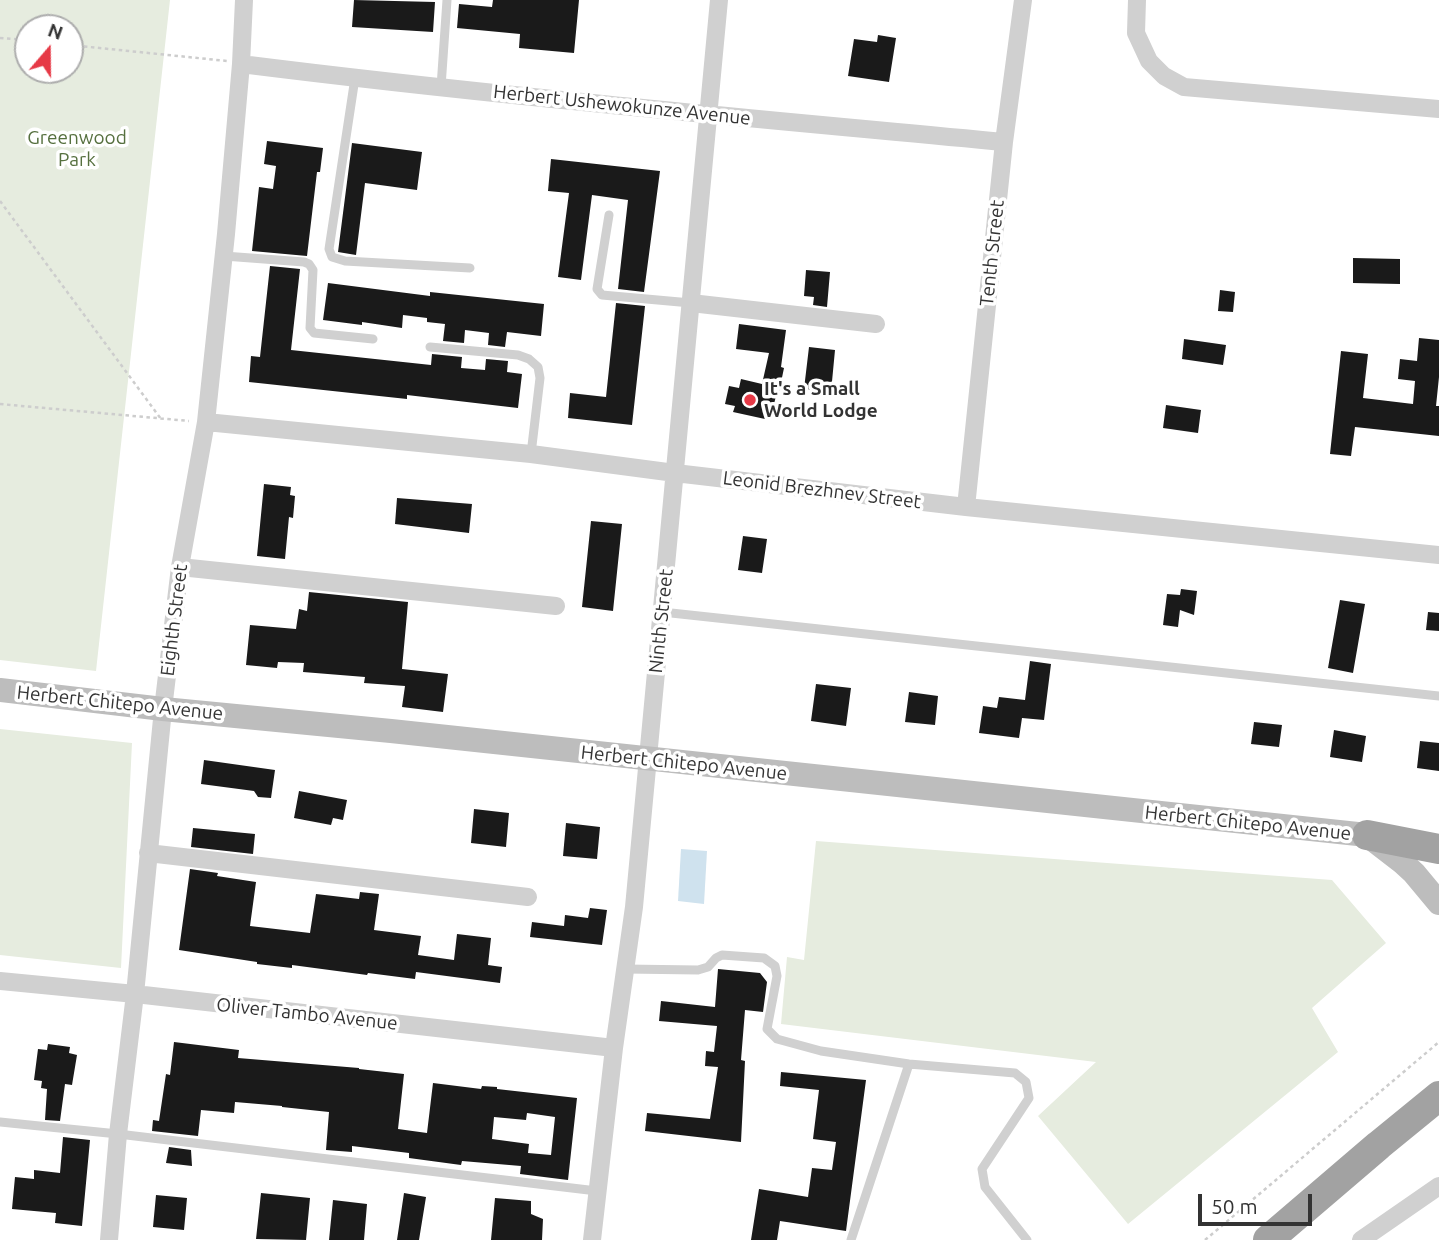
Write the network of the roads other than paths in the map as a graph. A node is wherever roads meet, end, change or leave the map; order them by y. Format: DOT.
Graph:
graph roads {
  1 [pos="243,0"];
  2 [pos="447,0"];
  3 [pos="719,0"];
  4 [pos="1023,0"];
  5 [pos="1137,0"];
  6 [pos="241,64"];
  7 [pos="355,78"];
  8 [pos="442,87"];
  9 [pos="1439,109"];
  10 [pos="708,114"];
  11 [pos="1004,142"];
  12 [pos="609,215"];
  13 [pos="224,256"];
  14 [pos="470,268"];
  15 [pos="691,303"];
  16 [pos="876,324"];
  17 [pos="373,339"];
  18 [pos="430,347"];
  19 [pos="206,422"];
  20 [pos="531,454"];
  21 [pos="676,473"];
  22 [pos="966,507"];
  23 [pos="1439,555"];
  24 [pos="180,567"];
  25 [pos="556,606"];
  26 [pos="662,612"];
  27 [pos="0,690"];
  28 [pos="1439,696"];
  29 [pos="163,709"];
  30 [pos="648,760"];
  31 [pos="1367,835"];
  32 [pos="1439,849"];
  33 [pos="148,853"];
  34 [pos="527,897"];
  35 [pos="1439,903"];
  36 [pos="625,969"];
  37 [pos="0,981"];
  38 [pos="135,994"];
  39 [pos="614,1048"];
  40 [pos="909,1064"];
  41 [pos="1439,1096"];
  42 [pos="0,1122"];
  43 [pos="118,1134"];
  44 [pos="1439,1186"];
  45 [pos="597,1191"];
  46 [pos="109,1240"];
  47 [pos="592,1240"];
  48 [pos="851,1240"];
  49 [pos="1027,1240"];
  50 [pos="1268,1240"];
  51 [pos="1361,1240"];
  1 -- 6 [label="street, Eighth Street"];
  2 -- 8 [label="lane"];
  3 -- 10 [label="street, Ninth Street"];
  4 -- 11 [label="street, Tenth Street"];
  5 -- 9 [label="street"];
  6 -- 7 [label="street, Herbert Ushewokunze Avenue"];
  6 -- 13 [label="street, Eighth Street"];
  7 -- 8 [label="street, Herbert Ushewokunze Avenue"];
  7 -- 14 [label="lane"];
  8 -- 10 [label="street, Herbert Ushewokunze Avenue"];
  10 -- 11 [label="street, Herbert Ushewokunze Avenue"];
  10 -- 15 [label="street, Ninth Street"];
  11 -- 22 [label="street, Tenth Street"];
  12 -- 15 [label="lane"];
  13 -- 17 [label="lane"];
  13 -- 19 [label="street, Eighth Street"];
  15 -- 16 [label="street"];
  15 -- 21 [label="street, Ninth Street"];
  18 -- 20 [label="lane"];
  19 -- 20 [label="street, Leonid Brezhnev Street"];
  19 -- 24 [label="street, Eighth Street"];
  20 -- 21 [label="street, Leonid Brezhnev Street"];
  21 -- 22 [label="street, Leonid Brezhnev Street"];
  21 -- 26 [label="street, Ninth Street"];
  22 -- 23 [label="street, Leonid Brezhnev Street"];
  24 -- 25 [label="street"];
  24 -- 29 [label="street, Eighth Street"];
  26 -- 28 [label="lane"];
  26 -- 30 [label="street, Ninth Street"];
  27 -- 29 [label="main road, Herbert Chitepo Avenue"];
  29 -- 30 [label="main road, Herbert Chitepo Avenue"];
  29 -- 33 [label="street, Eighth Street"];
  30 -- 31 [label="main road, Herbert Chitepo Avenue"];
  30 -- 36 [label="street, Ninth Street"];
  31 -- 32 [label="highway"];
  31 -- 35 [label="main road"];
  33 -- 34 [label="street"];
  33 -- 38 [label="street, Eighth Street"];
  36 -- 39 [label="street, Ninth Street"];
  36 -- 40 [label="lane"];
  37 -- 38 [label="street, Oliver Tambo Avenue"];
  38 -- 39 [label="street, Oliver Tambo Avenue"];
  38 -- 43 [label="street, Eighth Street"];
  39 -- 45 [label="street, Ninth Street"];
  40 -- 48 [label="lane"];
  40 -- 49 [label="lane"];
  41 -- 50 [label="highway"];
  42 -- 43 [label="lane"];
  43 -- 45 [label="lane"];
  43 -- 46 [label="street, Eighth Street"];
  44 -- 51 [label="street"];
  45 -- 47 [label="street, Ninth Street"];
}
